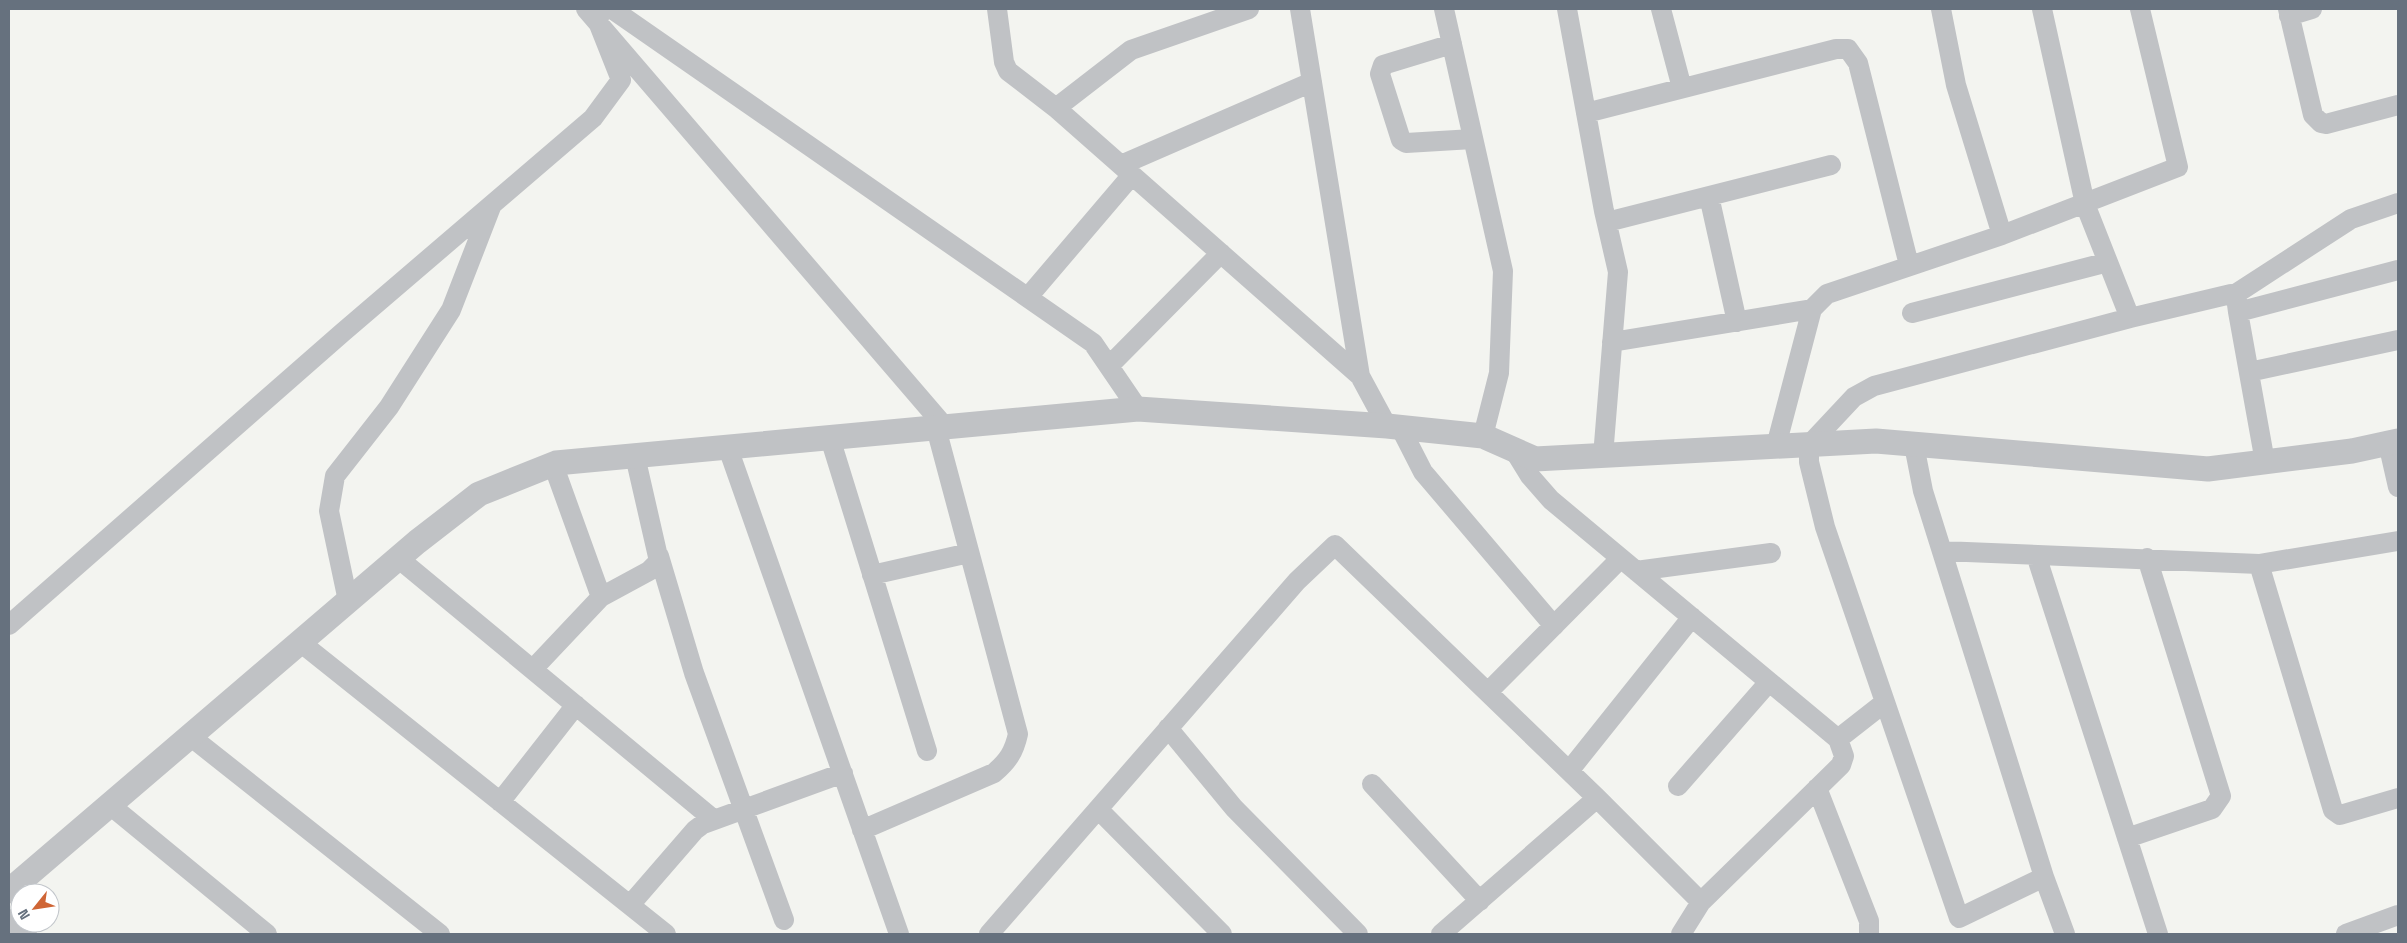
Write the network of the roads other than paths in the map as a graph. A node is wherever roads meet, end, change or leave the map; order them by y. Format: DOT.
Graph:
graph roads {
  1 [pos="997,9"];
  2 [pos="1249,9"];
  3 [pos="1300,9"];
  4 [pos="1444,9"];
  5 [pos="1567,9"];
  6 [pos="1661,9"];
  7 [pos="1941,9"];
  8 [pos="2042,9"];
  9 [pos="2140,9"];
  10 [pos="2312,9"];
  11 [pos="599,12"];
  12 [pos="2288,12"];
  13 [pos="1452,44"];
  14 [pos="1312,82"];
  15 [pos="1682,88"];
  16 [pos="2398,106"];
  17 [pos="1056,108"];
  18 [pos="1586,113"];
  19 [pos="1473,140"];
  20 [pos="1831,165"];
  21 [pos="1126,170"];
  22 [pos="1709,196"];
  23 [pos="2398,203"];
  24 [pos="2085,204"];
  25 [pos="491,205"];
  26 [pos="1607,222"];
  27 [pos="2002,235"];
  28 [pos="1221,253"];
  29 [pos="2108,262"];
  30 [pos="1909,265"];
  31 [pos="2398,270"];
  32 [pos="1028,297"];
  33 [pos="2236,303"];
  34 [pos="1812,309"];
  35 [pos="1912,313"];
  36 [pos="2130,318"];
  37 [pos="1737,322"];
  38 [pos="2398,340"];
  39 [pos="1612,342"];
  40 [pos="1109,366"];
  41 [pos="2249,372"];
  42 [pos="1360,376"];
  43 [pos="1138,409"];
  44 [pos="1393,426"];
  45 [pos="940,428"];
  46 [pos="1483,436"];
  47 [pos="830,438"];
  48 [pos="2393,442"];
  49 [pos="1809,445"];
  50 [pos="1914,445"];
  51 [pos="1776,446"];
  52 [pos="728,448"];
  53 [pos="1514,450"];
  54 [pos="635,456"];
  55 [pos="1603,456"];
  56 [pos="2265,462"];
  57 [pos="553,464"];
  58 [pos="2398,487"];
  59 [pos="2398,541"];
  60 [pos="1942,552"];
  61 [pos="969,553"];
  62 [pos="1771,553"];
  63 [pos="2036,555"];
  64 [pos="659,556"];
  65 [pos="398,558"];
  66 [pos="2147,558"];
  67 [pos="1629,564"];
  68 [pos="2259,564"];
  69 [pos="872,574"];
  70 [pos="601,597"];
  71 [pos="348,601"];
  72 [pos="1692,617"];
  73 [pos="9,624"];
  74 [pos="1554,626"];
  75 [pos="300,642"];
  76 [pos="533,670"];
  77 [pos="1769,682"];
  78 [pos="1488,692"];
  79 [pos="1884,703"];
  80 [pos="576,705"];
  81 [pos="1168,728"];
  82 [pos="190,736"];
  83 [pos="1838,739"];
  84 [pos="927,751"];
  85 [pos="1569,771"];
  86 [pos="843,773"];
  87 [pos="1372,784"];
  88 [pos="1678,786"];
  89 [pos="1817,788"];
  90 [pos="1597,798"];
  91 [pos="2398,798"];
  92 [pos="500,802"];
  93 [pos="110,805"];
  94 [pos="743,808"];
  95 [pos="1098,810"];
  96 [pos="713,819"];
  97 [pos="862,830"];
  98 [pos="2128,838"];
  99 [pos="2044,877"];
  100 [pos="9,891"];
  101 [pos="1480,900"];
  102 [pos="1701,902"];
  103 [pos="630,905"];
  104 [pos="2398,915"];
  105 [pos="9,920"];
  106 [pos="784,920"];
  107 [pos="1960,926"];
  108 [pos="27,934"];
  109 [pos="267,934"];
  110 [pos="440,934"];
  111 [pos="666,934"];
  112 [pos="899,934"];
  113 [pos="989,934"];
  114 [pos="1222,934"];
  115 [pos="1358,934"];
  116 [pos="1441,934"];
  117 [pos="1681,934"];
  118 [pos="1869,934"];
  119 [pos="2065,934"];
  120 [pos="2158,934"];
  121 [pos="2346,934"];
  1 -- 17 [label="street"];
  2 -- 17 [label="street"];
  3 -- 14 [label="street"];
  4 -- 13 [label="street"];
  5 -- 18 [label="street"];
  6 -- 15 [label="street"];
  7 -- 27 [label="street"];
  8 -- 24 [label="street"];
  9 -- 24 [label="street"];
  10 -- 12 [label="street"];
  11 -- 25 [label="street"];
  11 -- 32 [label="street"];
  11 -- 45 [label="street"];
  12 -- 16 [label="street"];
  13 -- 19 [label="street"];
  13 -- 19 [label="street"];
  14 -- 21 [label="street"];
  14 -- 42 [label="street"];
  15 -- 18 [label="street"];
  15 -- 30 [label="street"];
  17 -- 21 [label="street"];
  18 -- 26 [label="street"];
  19 -- 46 [label="street"];
  20 -- 22 [label="street"];
  21 -- 28 [label="street"];
  21 -- 32 [label="street"];
  22 -- 26 [label="street"];
  22 -- 37 [label="street"];
  23 -- 33 [label="street"];
  24 -- 27 [label="street"];
  24 -- 29 [label="street"];
  25 -- 71 [label="street"];
  25 -- 73 [label="street"];
  26 -- 39 [label="street"];
  27 -- 30 [label="street"];
  28 -- 40 [label="street"];
  28 -- 42 [label="street"];
  29 -- 35 [label="street"];
  29 -- 36 [label="street"];
  30 -- 34 [label="street"];
  31 -- 33 [label="street"];
  32 -- 40 [label="street"];
  33 -- 36 [label="street"];
  33 -- 41 [label="street"];
  34 -- 37 [label="street"];
  34 -- 51 [label="street"];
  36 -- 49 [label="street"];
  37 -- 39 [label="street"];
  38 -- 41 [label="street"];
  39 -- 55 [label="street"];
  40 -- 43 [label="street"];
  41 -- 56 [label="street"];
  42 -- 44 [label="street"];
  43 -- 44 [label="street"];
  43 -- 45 [label="street"];
  44 -- 46 [label="street"];
  44 -- 74 [label="street"];
  45 -- 47 [label="street"];
  45 -- 61 [label="street"];
  46 -- 53 [label="street"];
  47 -- 52 [label="street"];
  47 -- 69 [label="street"];
  48 -- 56 [label="street"];
  48 -- 58 [label="street"];
  49 -- 50 [label="street"];
  49 -- 51 [label="street"];
  49 -- 79 [label="street"];
  50 -- 56 [label="street"];
  50 -- 60 [label="street"];
  51 -- 55 [label="street"];
  52 -- 54 [label="street"];
  52 -- 86 [label="street"];
  53 -- 55 [label="street"];
  53 -- 67 [label="street"];
  54 -- 57 [label="street"];
  54 -- 64 [label="street"];
  57 -- 65 [label="street"];
  57 -- 70 [label="street"];
  59 -- 68 [label="street"];
  60 -- 63 [label="street"];
  60 -- 99 [label="street"];
  61 -- 69 [label="street"];
  61 -- 97 [label="street"];
  62 -- 67 [label="street"];
  63 -- 66 [label="street"];
  63 -- 98 [label="street"];
  64 -- 70 [label="street"];
  64 -- 94 [label="street"];
  65 -- 71 [label="street"];
  65 -- 76 [label="street"];
  66 -- 68 [label="street"];
  66 -- 98 [label="street"];
  67 -- 72 [label="street"];
  67 -- 74 [label="street"];
  68 -- 91 [label="street"];
  69 -- 84 [label="street"];
  70 -- 76 [label="street"];
  71 -- 75 [label="street"];
  72 -- 77 [label="street"];
  72 -- 85 [label="street"];
  74 -- 78 [label="street"];
  75 -- 82 [label="street"];
  75 -- 92 [label="street"];
  76 -- 80 [label="street"];
  77 -- 83 [label="street"];
  77 -- 88 [label="street"];
  78 -- 81 [label="street"];
  78 -- 85 [label="street"];
  79 -- 83 [label="street"];
  79 -- 107 [label="street"];
  80 -- 92 [label="street"];
  80 -- 96 [label="street"];
  81 -- 95 [label="street"];
  81 -- 115 [label="street"];
  82 -- 93 [label="street"];
  82 -- 110 [label="street"];
  83 -- 89 [label="street"];
  85 -- 90 [label="street"];
  86 -- 94 [label="street"];
  86 -- 97 [label="street"];
  87 -- 101 [label="street"];
  89 -- 102 [label="street"];
  89 -- 118 [label="street"];
  90 -- 101 [label="street"];
  90 -- 102 [label="street"];
  92 -- 103 [label="street"];
  93 -- 100 [label="street"];
  93 -- 109 [label="street"];
  94 -- 96 [label="street"];
  94 -- 106 [label="street"];
  95 -- 113 [label="street"];
  95 -- 114 [label="street"];
  96 -- 103 [label="street"];
  97 -- 112 [label="street"];
  98 -- 120 [label="street"];
  99 -- 107 [label="street"];
  99 -- 119 [label="street"];
  101 -- 116 [label="street"];
  102 -- 117 [label="street"];
  103 -- 111 [label="street"];
  104 -- 121 [label="street"];
  105 -- 108 [label="street"];
}
